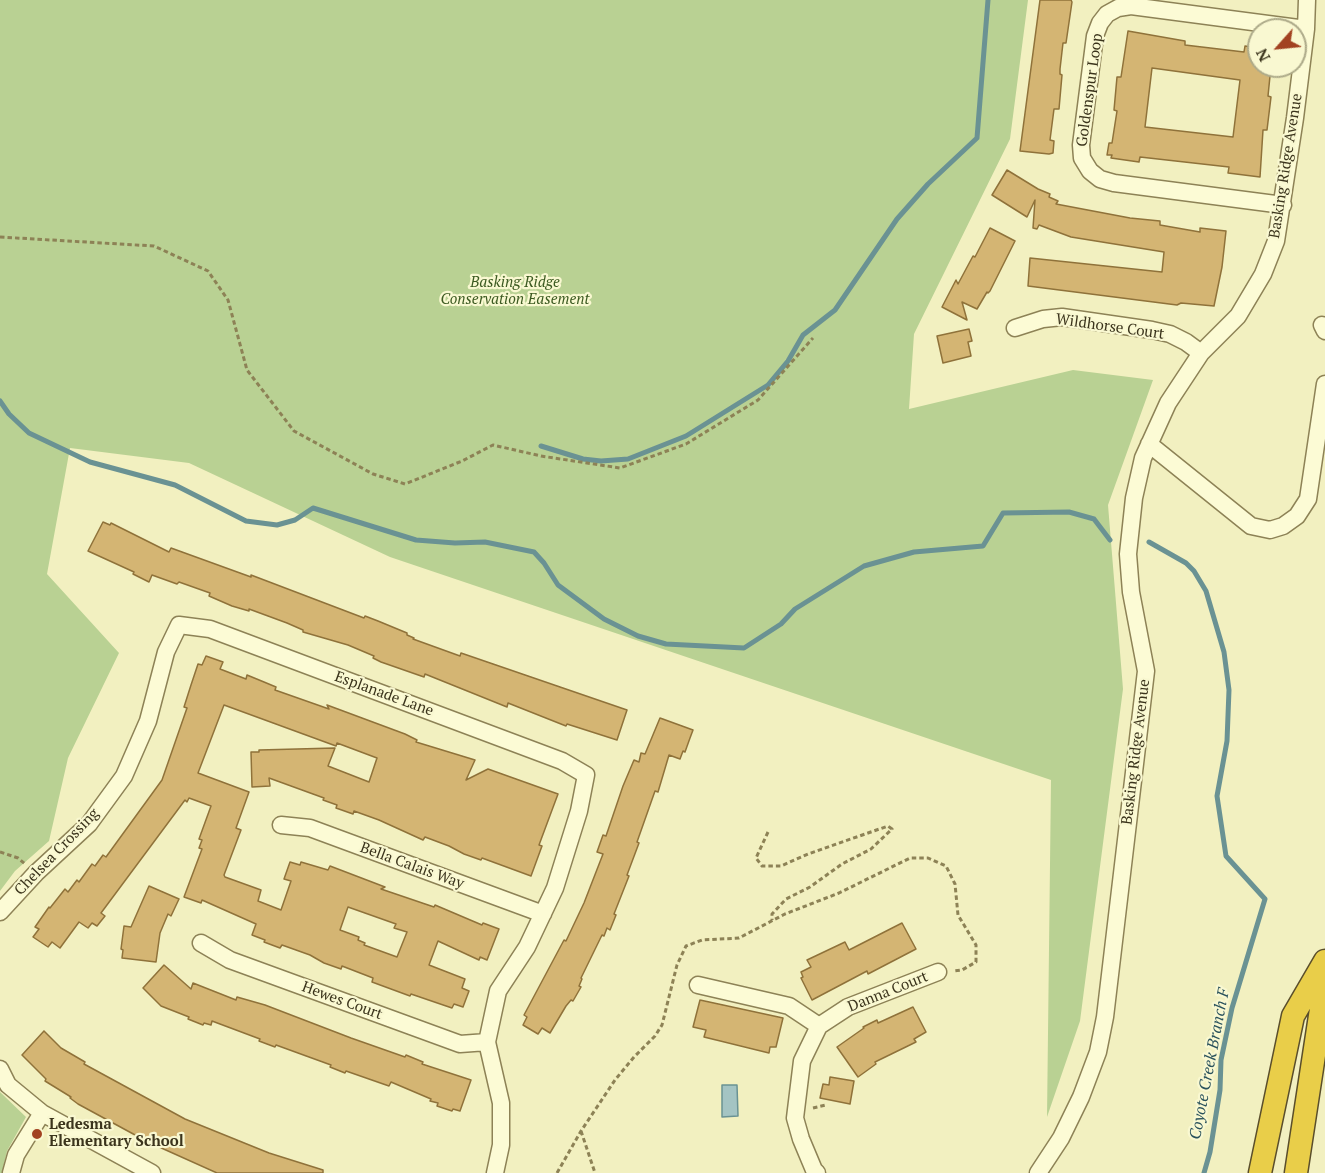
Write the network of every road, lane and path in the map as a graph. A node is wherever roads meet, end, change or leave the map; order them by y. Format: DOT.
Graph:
graph roads {
  1 [pos="1307,0"];
  2 [pos="1306,18"];
  3 [pos="1247,21"];
  4 [pos="1300,78"];
  5 [pos="1283,205"];
  6 [pos="0,237"];
  7 [pos="1015,328"];
  8 [pos="813,338"];
  9 [pos="1202,354"];
  10 [pos="1325,384"];
  11 [pos="1149,444"];
  12 [pos="178,625"];
  13 [pos="281,825"];
  14 [pos="768,832"];
  15 [pos="0,852"];
  16 [pos="36,873"];
  17 [pos="0,912"];
  18 [pos="543,914"];
  19 [pos="772,920"];
  20 [pos="201,943"];
  21 [pos="1325,961"];
  22 [pos="938,972"];
  23 [pos="1325,982"];
  24 [pos="698,985"];
  25 [pos="819,1026"];
  26 [pos="487,1042"];
  27 [pos="0,1069"];
  28 [pos="826,1105"];
  29 [pos="811,1108"];
  30 [pos="42,1113"];
  31 [pos="581,1131"];
  32 [pos="11,1173"];
  33 [pos="152,1173"];
  34 [pos="495,1173"];
  35 [pos="557,1173"];
  36 [pos="595,1173"];
  37 [pos="817,1173"];
  38 [pos="1038,1173"];
  39 [pos="1260,1173"];
  40 [pos="1296,1173"];
  1 -- 2 [label="street, Basking Ridge Avenue"];
  3 -- 5 [label="street, Goldenspur Loop"];
  4 -- 5 [label="street, Basking Ridge Avenue"];
  5 -- 9 [label="street, Basking Ridge Avenue"];
  6 -- 8 [label="path"];
  7 -- 9 [label="street, Wildhorse Court"];
  9 -- 11 [label="street, Basking Ridge Avenue"];
  10 -- 11 [label="street"];
  11 -- 38 [label="street, Basking Ridge Avenue"];
  12 -- 16 [label="street, Chelsea Crossing"];
  12 -- 18 [label="street, Esplanade Lane"];
  13 -- 18 [label="street, Bella Calais Way"];
  14 -- 19 [label="path"];
  15 -- 16 [label="path"];
  16 -- 17 [label="street, Chelsea Crossing"];
  18 -- 26 [label="street"];
  19 -- 22 [label="path"];
  19 -- 31 [label="path"];
  20 -- 26 [label="street, Hewes Court"];
  21 -- 39 [label="highway"];
  22 -- 25 [label="street, Danna Court"];
  23 -- 40 [label="highway"];
  24 -- 25 [label="street"];
  25 -- 37 [label="street"];
  26 -- 34 [label="street"];
  27 -- 30 [label="street"];
  28 -- 29 [label="path"];
  30 -- 32 [label="street"];
  30 -- 33 [label="street"];
  31 -- 35 [label="path"];
  31 -- 36 [label="path"];
}
